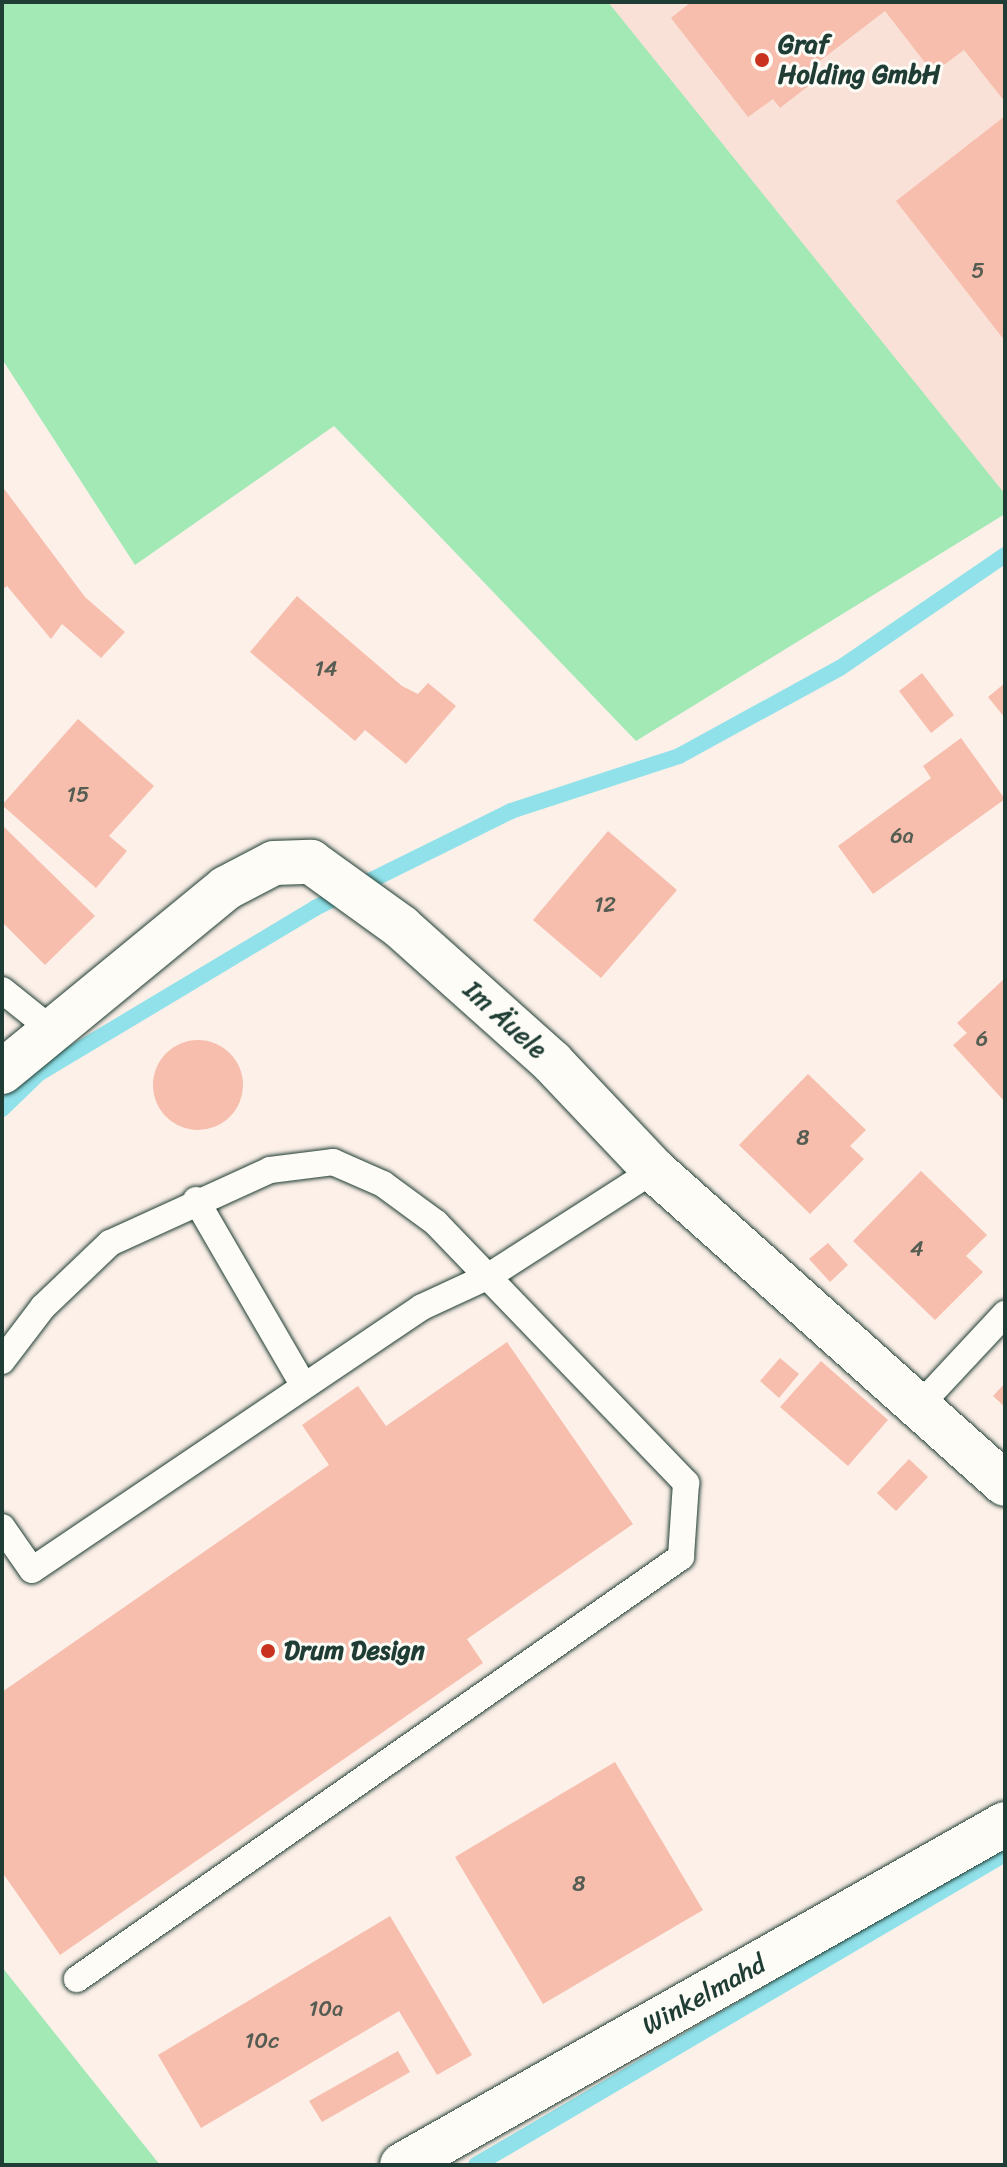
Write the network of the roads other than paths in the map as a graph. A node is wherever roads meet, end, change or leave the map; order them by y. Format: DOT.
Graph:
graph roads {
  1 [pos="2,990"];
  2 [pos="52,1030"];
  3 [pos="2,1072"];
  4 [pos="654,1170"];
  5 [pos="196,1200"];
  6 [pos="489,1276"];
  7 [pos="1005,1314"];
  8 [pos="2,1361"];
  9 [pos="304,1386"];
  10 [pos="920,1405"];
  11 [pos="1005,1484"];
  12 [pos="2,1527"];
  13 [pos="1005,1824"];
  14 [pos="77,1979"];
  15 [pos="402,2165"];
  1 -- 2 [label="lane"];
  2 -- 3 [label="street, Im Äuele"];
  2 -- 4 [label="street, Im Äuele"];
  4 -- 6 [label="lane"];
  4 -- 10 [label="street, Im Äuele"];
  5 -- 6 [label="lane"];
  5 -- 8 [label="lane"];
  5 -- 9 [label="lane"];
  6 -- 9 [label="lane"];
  6 -- 14 [label="lane"];
  7 -- 10 [label="lane"];
  9 -- 12 [label="lane"];
  10 -- 11 [label="street, Im Äuele"];
  13 -- 15 [label="street, Winkelmahd"];
}
